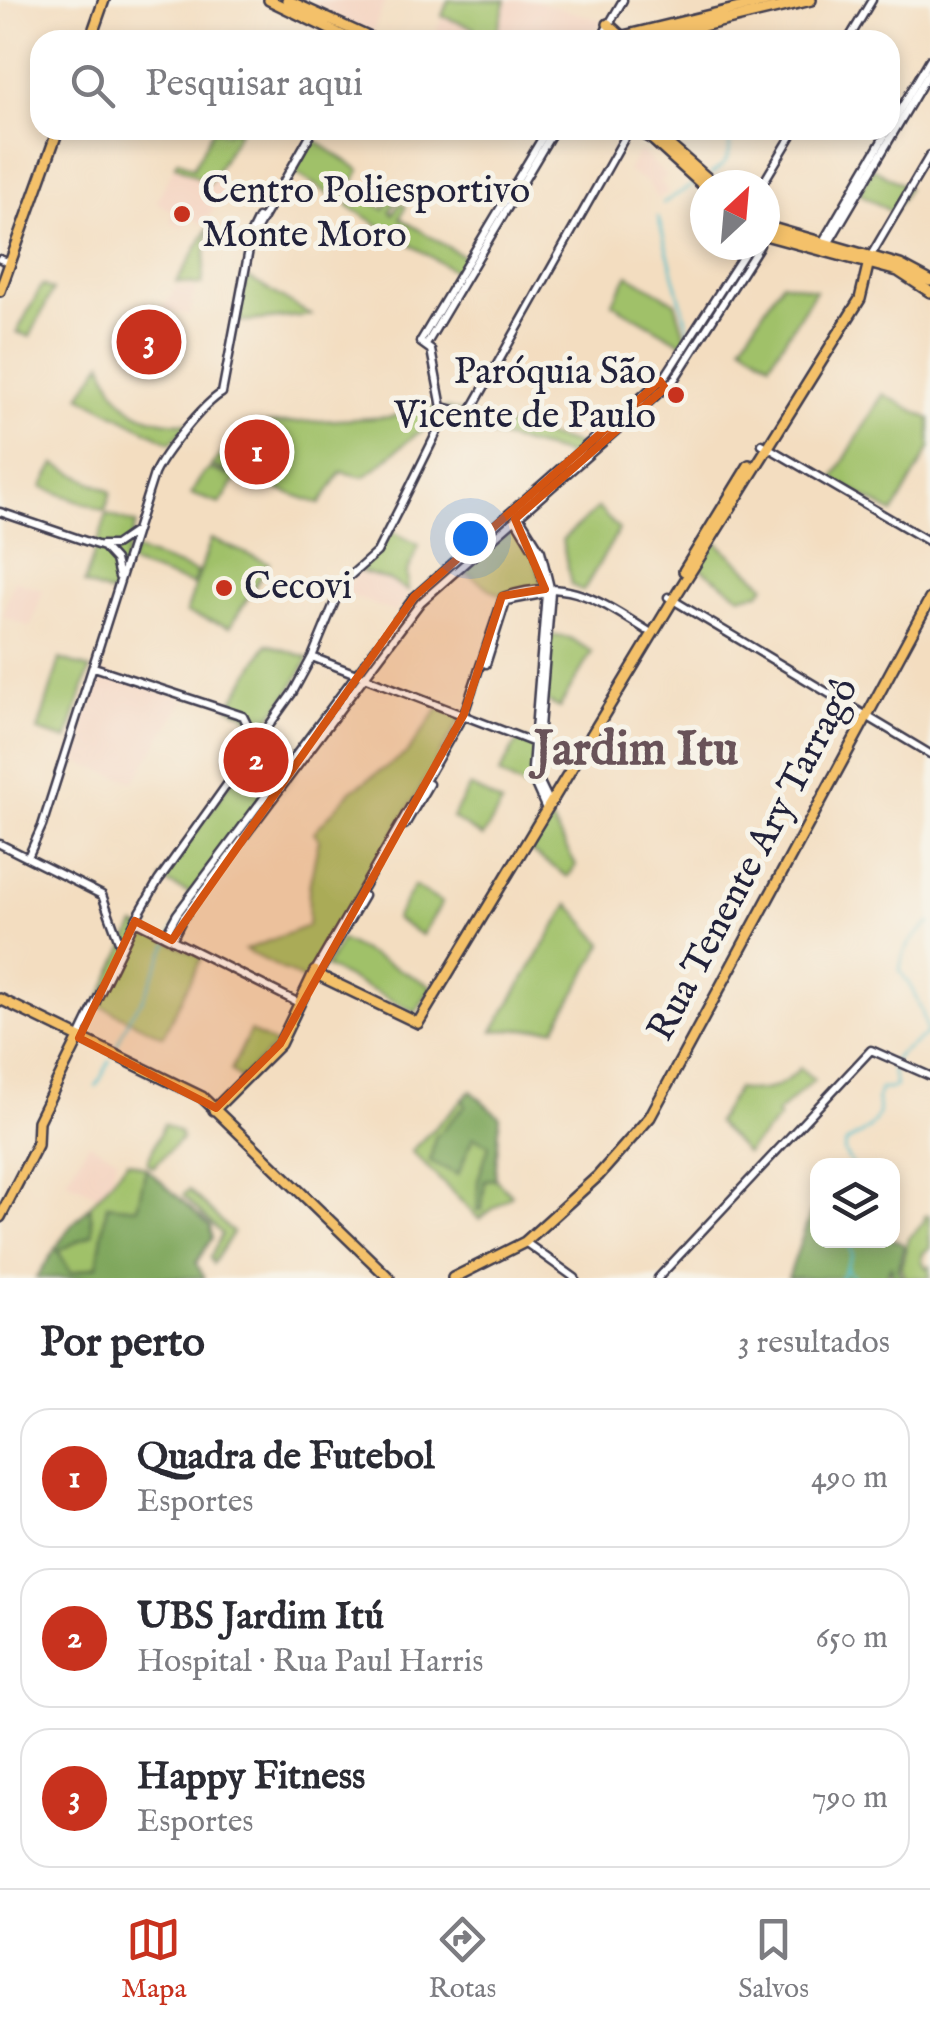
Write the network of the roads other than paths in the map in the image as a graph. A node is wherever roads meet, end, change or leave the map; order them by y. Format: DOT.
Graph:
graph roads {
  1 [pos="104,0"];
  2 [pos="269,0"];
  3 [pos="287,0"];
  4 [pos="622,0"];
  5 [pos="772,0"];
  6 [pos="811,0"];
  7 [pos="872,0"];
  8 [pos="306,9"];
  9 [pos="608,24"];
  10 [pos="687,25"];
  11 [pos="94,30"];
  12 [pos="337,30"];
  13 [pos="353,30"];
  14 [pos="606,30"];
  15 [pos="614,30"];
  16 [pos="657,30"];
  17 [pos="673,30"];
  18 [pos="854,30"];
  19 [pos="930,59"];
  20 [pos="930,70"];
  21 [pos="922,84"];
  22 [pos="900,114"];
  23 [pos="900,120"];
  24 [pos="54,140"];
  25 [pos="305,140"];
  26 [pos="544,140"];
  27 [pos="627,140"];
  28 [pos="653,140"];
  29 [pos="663,140"];
  30 [pos="789,140"];
  31 [pos="883,140"];
  32 [pos="888,140"];
  33 [pos="930,155"];
  34 [pos="698,170"];
  35 [pos="771,170"];
  36 [pos="690,173"];
  37 [pos="780,230"];
  38 [pos="780,240"];
  39 [pos="825,244"];
  40 [pos="744,260"];
  41 [pos="748,260"];
  42 [pos="5,261"];
  43 [pos="869,261"];
  44 [pos="740,269"];
  45 [pos="930,281"];
  46 [pos="0,290"];
  47 [pos="930,292"];
  48 [pos="662,384"];
  49 [pos="444,408"];
  50 [pos="766,445"];
  51 [pos="0,512"];
  52 [pos="517,518"];
  53 [pos="139,522"];
  54 [pos="930,540"];
  55 [pos="95,544"];
  56 [pos="118,544"];
  57 [pos="131,548"];
  58 [pos="113,557"];
  59 [pos="127,564"];
  60 [pos="118,586"];
  61 [pos="548,591"];
  62 [pos="671,597"];
  63 [pos="930,599"];
  64 [pos="649,634"];
  65 [pos="312,657"];
  66 [pos="94,667"];
  67 [pos="360,676"];
  68 [pos="466,715"];
  69 [pos="864,718"];
  70 [pos="256,742"];
  71 [pos="537,743"];
  72 [pos="930,754"];
  73 [pos="283,778"];
  74 [pos="547,804"];
  75 [pos="0,844"];
  76 [pos="28,857"];
  77 [pos="135,921"];
  78 [pos="116,932"];
  79 [pos="128,936"];
  80 [pos="169,938"];
  81 [pos="122,948"];
  82 [pos="317,972"];
  83 [pos="0,1002"];
  84 [pos="300,1004"];
  85 [pos="78,1040"];
  86 [pos="930,1074"];
  87 [pos="214,1110"];
  88 [pos="0,1217"];
  89 [pos="525,1242"];
  90 [pos="381,1278"];
  91 [pos="389,1278"];
  92 [pos="452,1278"];
  93 [pos="575,1278"];
  94 [pos="658,1278"];
  1 -- 11 [label="main road"];
  2 -- 8 [label="main road"];
  3 -- 8 [label="main road"];
  4 -- 9 [label="street"];
  5 -- 10 [label="main road"];
  6 -- 10 [label="main road"];
  7 -- 18 [label="street"];
  8 -- 12 [label="main road"];
  8 -- 13 [label="main road"];
  9 -- 14 [label="street"];
  9 -- 15 [label="main road"];
  10 -- 16 [label="main road"];
  10 -- 17 [label="main road"];
  19 -- 21 [label="street"];
  20 -- 21 [label="street"];
  21 -- 22 [label="street"];
  21 -- 23 [label="street"];
  24 -- 42 [label="main road"];
  25 -- 53 [label="street"];
  26 -- 49 [label="street"];
  27 -- 49 [label="street"];
  28 -- 36 [label="main road"];
  29 -- 34 [label="main road"];
  30 -- 35 [label="street"];
  31 -- 39 [label="street"];
  32 -- 39 [label="street"];
  33 -- 43 [label="street"];
  37 -- 39 [label="main road"];
  38 -- 43 [label="main road"];
  39 -- 43 [label="main road"];
  40 -- 44 [label="street"];
  41 -- 44 [label="street"];
  42 -- 46 [label="main road"];
  43 -- 45 [label="main road"];
  43 -- 47 [label="main road"];
  43 -- 50 [label="main road"];
  44 -- 48 [label="street"];
  44 -- 48 [label="street"];
  48 -- 52 [label="street"];
  48 -- 67 [label="street"];
  49 -- 65 [label="street"];
  50 -- 54 [label="street"];
  50 -- 62 [label="main road"];
  51 -- 55 [label="street"];
  52 -- 61 [label="street"];
  52 -- 67 [label="street"];
  53 -- 56 [label="street"];
  53 -- 57 [label="street"];
  55 -- 56 [label="street"];
  55 -- 58 [label="street"];
  56 -- 57 [label="street"];
  56 -- 58 [label="street"];
  57 -- 59 [label="street"];
  58 -- 59 [label="street"];
  58 -- 60 [label="street"];
  59 -- 60 [label="street"];
  60 -- 66 [label="street"];
  61 -- 64 [label="street"];
  61 -- 68 [label="street"];
  61 -- 71 [label="street"];
  62 -- 64 [label="main road"];
  62 -- 69 [label="street"];
  63 -- 69 [label="main road, Rua Tenente Ary Tarragô"];
  64 -- 74 [label="main road"];
  65 -- 67 [label="street"];
  65 -- 70 [label="street"];
  66 -- 70 [label="street"];
  66 -- 76 [label="street"];
  67 -- 68 [label="street"];
  67 -- 73 [label="street"];
  68 -- 71 [label="street"];
  68 -- 82 [label="street"];
  69 -- 72 [label="street"];
  69 -- 89 [label="main road, Rua Tenente Ary Tarragô"];
  70 -- 73 [label="street"];
  70 -- 77 [label="street"];
  71 -- 74 [label="street"];
  73 -- 80 [label="street"];
  74 -- 82 [label="main road"];
  75 -- 76 [label="street"];
  76 -- 78 [label="street"];
  77 -- 79 [label="street"];
  77 -- 80 [label="street"];
  78 -- 79 [label="street"];
  78 -- 81 [label="street"];
  79 -- 81 [label="street"];
  80 -- 84 [label="street"];
  81 -- 85 [label="street"];
  82 -- 84 [label="main road"];
  83 -- 85 [label="main road"];
  84 -- 87 [label="main road"];
  85 -- 87 [label="main road"];
  85 -- 88 [label="main road"];
  86 -- 94 [label="street"];
  87 -- 90 [label="main road"];
  87 -- 91 [label="main road"];
  89 -- 92 [label="main road, Rua Tenente Ary Tarragô"];
  89 -- 93 [label="street"];
}
